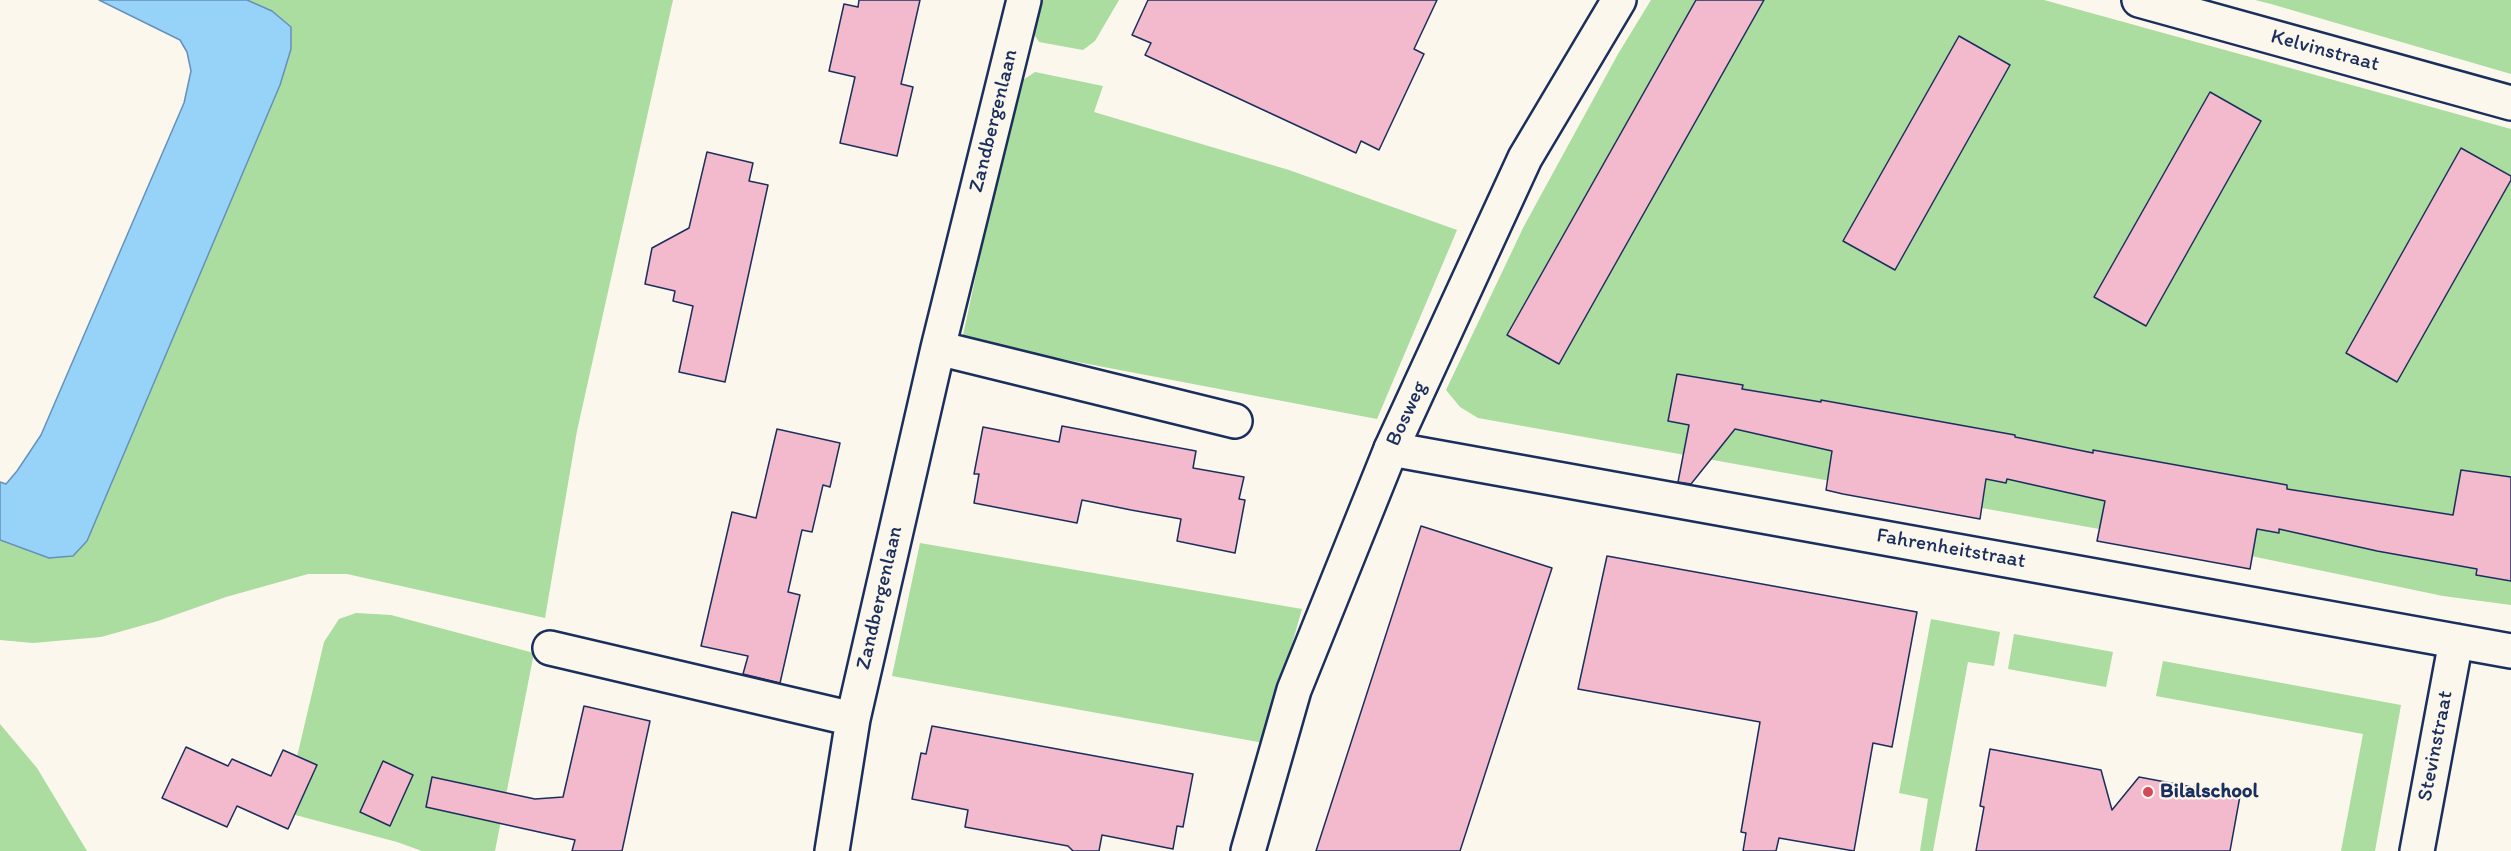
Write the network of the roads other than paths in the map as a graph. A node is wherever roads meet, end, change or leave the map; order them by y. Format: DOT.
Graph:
graph roads {
  1 [pos="1024,0"];
  2 [pos="1619,0"];
  3 [pos="2139,0"];
  4 [pos="2511,103"];
  5 [pos="938,348"];
  6 [pos="1234,421"];
  7 [pos="1391,449"];
  8 [pos="2456,641"];
  9 [pos="550,648"];
  10 [pos="2511,651"];
  11 [pos="853,719"];
  12 [pos="832,851"];
  13 [pos="1248,851"];
  14 [pos="2417,851"];
  1 -- 5 [label="street, Zandbergenlaan"];
  2 -- 7 [label="street, Bosweg"];
  3 -- 4 [label="street, Kelvinstraat"];
  5 -- 6 [label="street"];
  5 -- 11 [label="street, Zandbergenlaan"];
  7 -- 8 [label="street, Fahrenheitstraat"];
  7 -- 13 [label="street, Bosweg"];
  8 -- 10 [label="street, Fahrenheitstraat"];
  8 -- 14 [label="street, Stevinstraat"];
  9 -- 11 [label="street"];
  11 -- 12 [label="street, Zandbergenlaan"];
}
